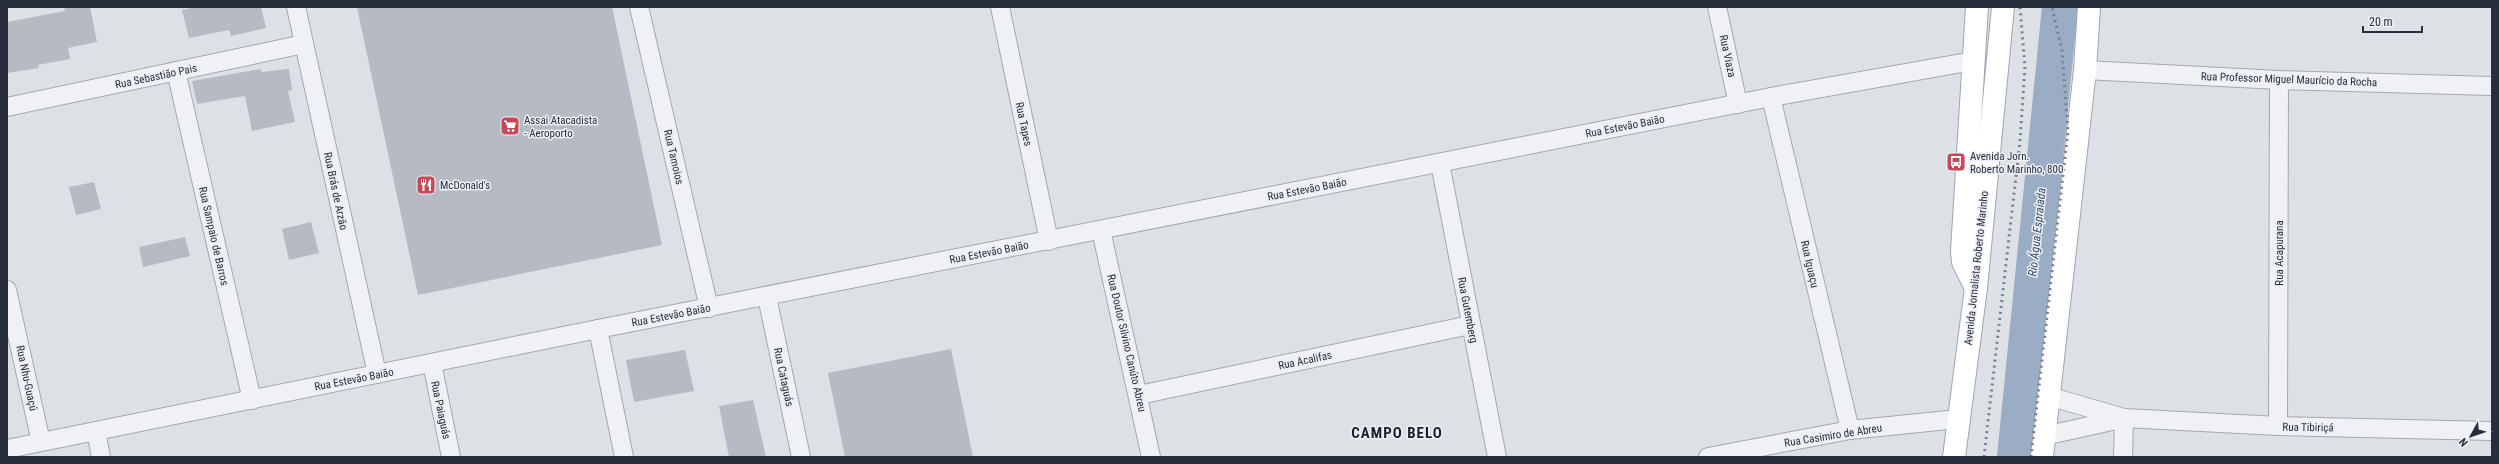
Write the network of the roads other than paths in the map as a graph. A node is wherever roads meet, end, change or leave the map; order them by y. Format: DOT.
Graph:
graph roads {
  1 [pos="296,7"];
  2 [pos="639,7"];
  3 [pos="1000,7"];
  4 [pos="1718,7"];
  5 [pos="1977,7"];
  6 [pos="2003,7"];
  7 [pos="2090,7"];
  8 [pos="304,44"];
  9 [pos="1972,61"];
  10 [pos="2085,70"];
  11 [pos="176,72"];
  12 [pos="2279,80"];
  13 [pos="2492,86"];
  14 [pos="1771,97"];
  15 [pos="1738,104"];
  16 [pos="7,107"];
  17 [pos="1440,163"];
  18 [pos="1102,230"];
  19 [pos="1049,240"];
  20 [pos="1976,288"];
  21 [pos="7,290"];
  22 [pos="767,296"];
  23 [pos="710,308"];
  24 [pos="1470,325"];
  25 [pos="598,329"];
  26 [pos="432,363"];
  27 [pos="377,374"];
  28 [pos="1139,395"];
  29 [pos="2048,396"];
  30 [pos="252,400"];
  31 [pos="2124,418"];
  32 [pos="1958,419"];
  33 [pos="2278,426"];
  34 [pos="1850,430"];
  35 [pos="96,431"];
  36 [pos="2492,431"];
  37 [pos="2044,436"];
  38 [pos="41,442"];
  39 [pos="7,449"];
  40 [pos="101,457"];
  41 [pos="451,457"];
  42 [pos="624,457"];
  43 [pos="801,457"];
  44 [pos="1152,457"];
  45 [pos="1497,457"];
  46 [pos="1708,457"];
  47 [pos="1954,457"];
  48 [pos="2042,457"];
  49 [pos="2123,457"];
  1 -- 8 [label="street, Rua Brás de Arzão"];
  2 -- 23 [label="street, Rua Tamoios"];
  3 -- 19 [label="street, Rua Tapes"];
  4 -- 15 [label="street, Rua Viaza"];
  5 -- 9 [label="main road"];
  6 -- 20 [label="main road, Avenida Jornalista Roberto Marinho"];
  7 -- 10 [label="main road"];
  8 -- 11 [label="street, Rua Sebastião Pais"];
  8 -- 27 [label="street, Rua Brás de Arzão"];
  9 -- 14 [label="street, Rua Estevão Baião"];
  9 -- 20 [label="main road"];
  10 -- 12 [label="street, Rua Professor Miguel Maurício da Rocha"];
  10 -- 29 [label="main road"];
  11 -- 16 [label="street, Rua Sebastião Pais"];
  11 -- 30 [label="street, Rua Sampaio de Barros"];
  12 -- 13 [label="street, Rua Professor Miguel Maurício da Rocha"];
  12 -- 33 [label="street, Rua Acapurana"];
  14 -- 15 [label="street, Rua Estevão Baião"];
  14 -- 34 [label="street, Rua Iguaçu"];
  15 -- 17 [label="street, Rua Estevão Baião"];
  17 -- 18 [label="street, Rua Estevão Baião"];
  17 -- 24 [label="street, Rua Gutemberg"];
  18 -- 19 [label="street, Rua Estevão Baião"];
  18 -- 28 [label="street, Rua Doutor Silvino Canúto Abreu"];
  19 -- 22 [label="street, Rua Estevão Baião"];
  20 -- 32 [label="main road, Avenida Jornalista Roberto Marinho"];
  21 -- 38 [label="street, Rua Nhu-Guaçú"];
  22 -- 23 [label="street, Rua Estevão Baião"];
  22 -- 43 [label="street, Rua Cataguás"];
  23 -- 25 [label="street, Rua Estevão Baião"];
  24 -- 28 [label="street, Rua Acalifas"];
  24 -- 45 [label="street, Rua Gutemberg"];
  25 -- 26 [label="street, Rua Estevão Baião"];
  25 -- 42 [label="street"];
  26 -- 27 [label="street, Rua Estevão Baião"];
  26 -- 41 [label="street, Rua Paiaguás"];
  27 -- 30 [label="street, Rua Estevão Baião"];
  28 -- 44 [label="street, Rua Doutor Silvino Canúto Abreu"];
  29 -- 31 [label="street, Rua Tibiriçá"];
  29 -- 37 [label="main road"];
  30 -- 35 [label="street, Rua Estevão Baião"];
  31 -- 33 [label="street, Rua Tibiriçá"];
  31 -- 37 [label="street, Rua Tibiriçá"];
  31 -- 49 [label="street"];
  32 -- 34 [label="street, Rua Casimiro de Abreu"];
  32 -- 47 [label="main road, Avenida Jornalista Roberto Marinho"];
  33 -- 36 [label="street, Rua Tibiriçá"];
  34 -- 46 [label="street, Rua Casimiro de Abreu"];
  35 -- 38 [label="street, Rua Estevão Baião"];
  35 -- 40 [label="street"];
  37 -- 48 [label="main road"];
  38 -- 39 [label="street, Rua Estevão Baião"];
}
